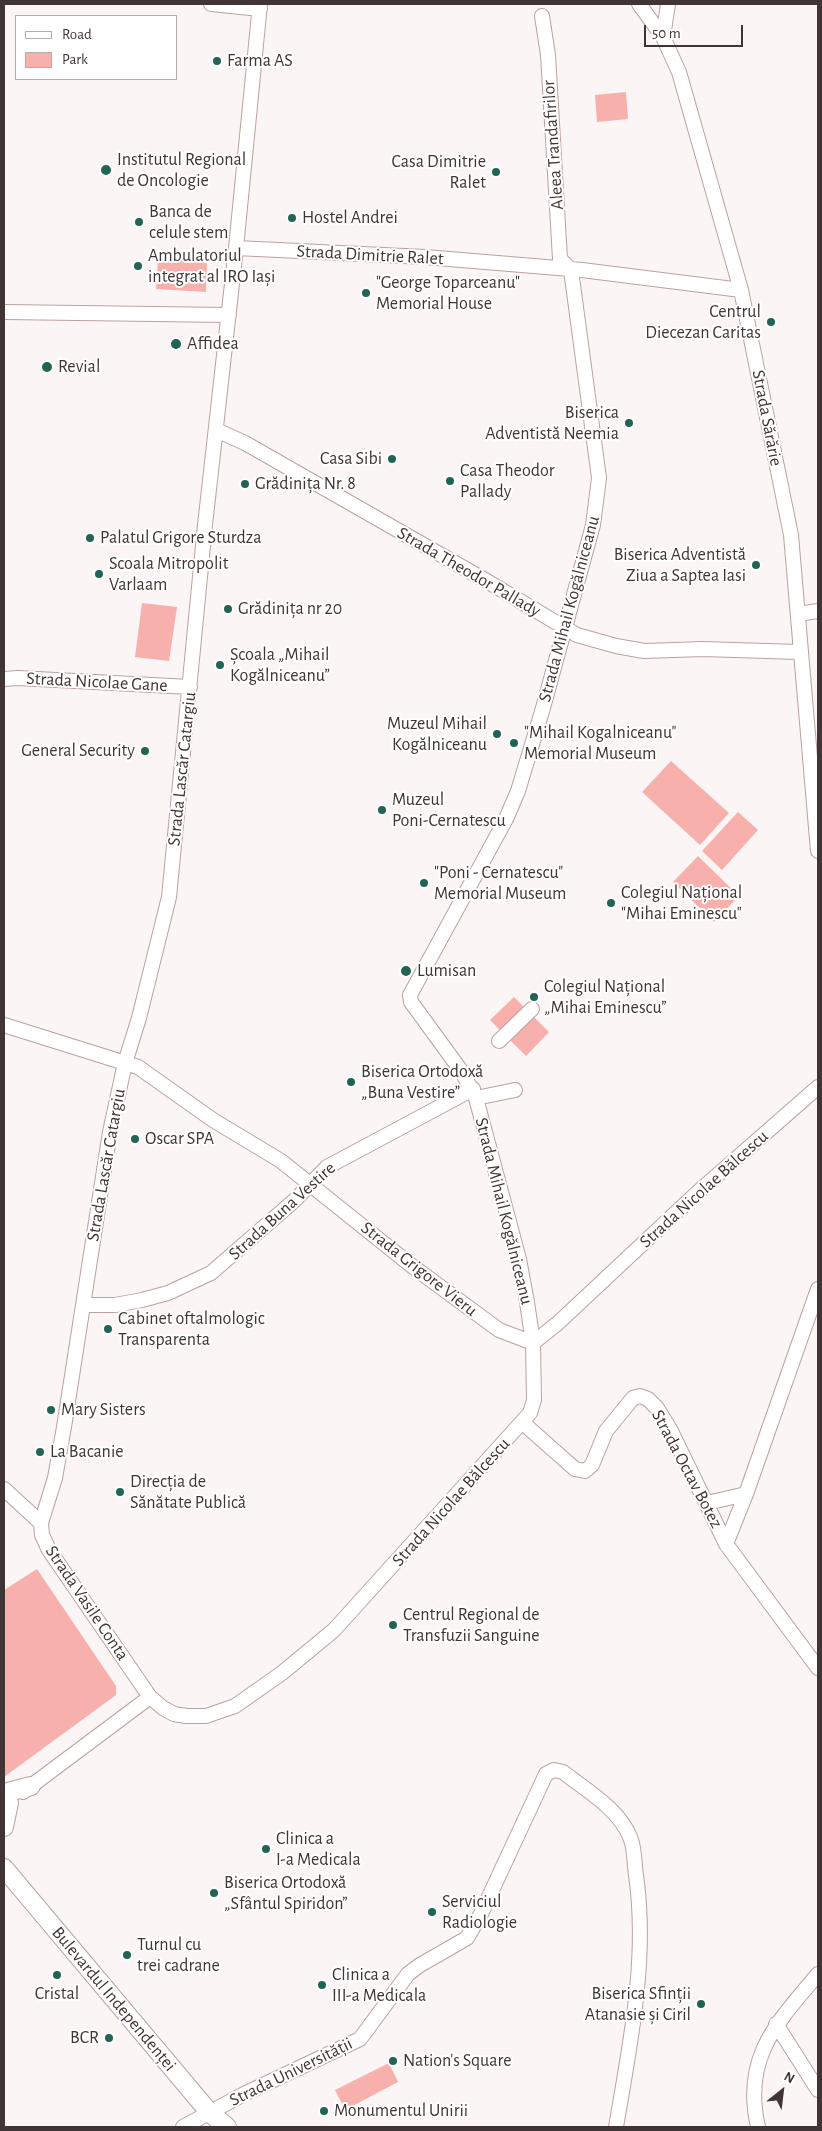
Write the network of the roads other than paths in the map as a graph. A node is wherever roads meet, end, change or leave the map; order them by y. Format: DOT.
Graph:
graph roads {
  1 [pos="211,4"];
  2 [pos="639,4"];
  3 [pos="668,4"];
  4 [pos="260,6"];
  5 [pos="542,16"];
  6 [pos="663,38"];
  7 [pos="236,248"];
  8 [pos="571,270"];
  9 [pos="741,290"];
  10 [pos="4,312"];
  11 [pos="229,315"];
  12 [pos="216,430"];
  13 [pos="818,611"];
  14 [pos="798,614"];
  15 [pos="564,628"];
  16 [pos="799,652"];
  17 [pos="4,679"];
  18 [pos="190,687"];
  19 [pos="818,851"];
  20 [pos="532,1009"];
  21 [pos="4,1025"];
  22 [pos="499,1041"];
  23 [pos="125,1063"];
  24 [pos="818,1087"];
  25 [pos="515,1090"];
  26 [pos="474,1093"];
  27 [pos="311,1184"];
  28 [pos="818,1290"];
  29 [pos="83,1305"];
  30 [pos="533,1343"];
  31 [pos="523,1423"];
  32 [pos="4,1489"];
  33 [pos="746,1494"];
  34 [pos="707,1503"];
  35 [pos="41,1523"];
  36 [pos="726,1544"];
  37 [pos="818,1668"];
  38 [pos="150,1697"];
  39 [pos="31,1786"];
  40 [pos="5,1801"];
  41 [pos="4,1827"];
  42 [pos="4,1868"];
  43 [pos="818,1974"];
  44 [pos="776,2024"];
  45 [pos="818,2090"];
  46 [pos="209,2112"];
  47 [pos="183,2127"];
  48 [pos="227,2127"];
  49 [pos="616,2127"];
  50 [pos="758,2127"];
  1 -- 4 [label="street"];
  2 -- 6 [label="street, Strada Sărărie"];
  3 -- 6 [label="street"];
  4 -- 7 [label="street, Strada Lascăr Catargiu"];
  5 -- 8 [label="street, Aleea Trandafirilor"];
  6 -- 9 [label="street, Strada Sărărie"];
  7 -- 8 [label="street, Strada Dimitrie Ralet"];
  7 -- 11 [label="street, Strada Lascăr Catargiu"];
  8 -- 9 [label="street, Strada Dimitrie Ralet"];
  8 -- 15 [label="street, Strada Mihail Kogălniceanu"];
  9 -- 14 [label="street, Strada Sărărie"];
  10 -- 11 [label="street"];
  11 -- 12 [label="street, Strada Lascăr Catargiu"];
  12 -- 15 [label="street, Strada Theodor Pallady"];
  12 -- 18 [label="street, Strada Lascăr Catargiu"];
  13 -- 14 [label="street"];
  14 -- 16 [label="street, Strada Sărărie"];
  15 -- 16 [label="street, Strada Theodor Pallady"];
  15 -- 26 [label="street, Strada Mihail Kogălniceanu"];
  16 -- 19 [label="street, Strada Sărărie"];
  17 -- 18 [label="street, Strada Nicolae Gane"];
  18 -- 23 [label="street, Strada Lascăr Catargiu"];
  20 -- 22 [label="street"];
  21 -- 23 [label="street, Strada Grigore Vieru"];
  23 -- 27 [label="street, Strada Grigore Vieru"];
  23 -- 29 [label="street, Strada Lascăr Catargiu"];
  24 -- 30 [label="street, Strada Nicolae Bălcescu"];
  25 -- 26 [label="street, Strada Buna Vestire"];
  26 -- 27 [label="street, Strada Buna Vestire"];
  26 -- 30 [label="street, Strada Mihail Kogălniceanu"];
  27 -- 29 [label="street, Strada Buna Vestire"];
  27 -- 30 [label="street, Strada Grigore Vieru"];
  28 -- 33 [label="street, Strada Octav Botez"];
  29 -- 35 [label="street, Strada Lascăr Catargiu"];
  30 -- 31 [label="street, Strada Nicolae Bălcescu"];
  31 -- 34 [label="street, Strada Octav Botez"];
  31 -- 38 [label="street, Strada Nicolae Bălcescu"];
  32 -- 35 [label="street, Strada Vasile Conta"];
  33 -- 34 [label="street"];
  33 -- 36 [label="street, Strada Octav Botez"];
  34 -- 36 [label="street, Strada Octav Botez"];
  35 -- 38 [label="street, Strada Vasile Conta"];
  36 -- 37 [label="street"];
  38 -- 39 [label="street"];
  39 -- 40 [label="main road"];
  40 -- 41 [label="main road"];
  42 -- 46 [label="main road, Bulevardul Independenței"];
  43 -- 44 [label="street"];
  44 -- 45 [label="street"];
  44 -- 50 [label="street"];
  46 -- 47 [label="street, Strada Universității"];
  46 -- 48 [label="main road, Bulevardul Independenței"];
  46 -- 49 [label="street, Strada Universității"];
}
